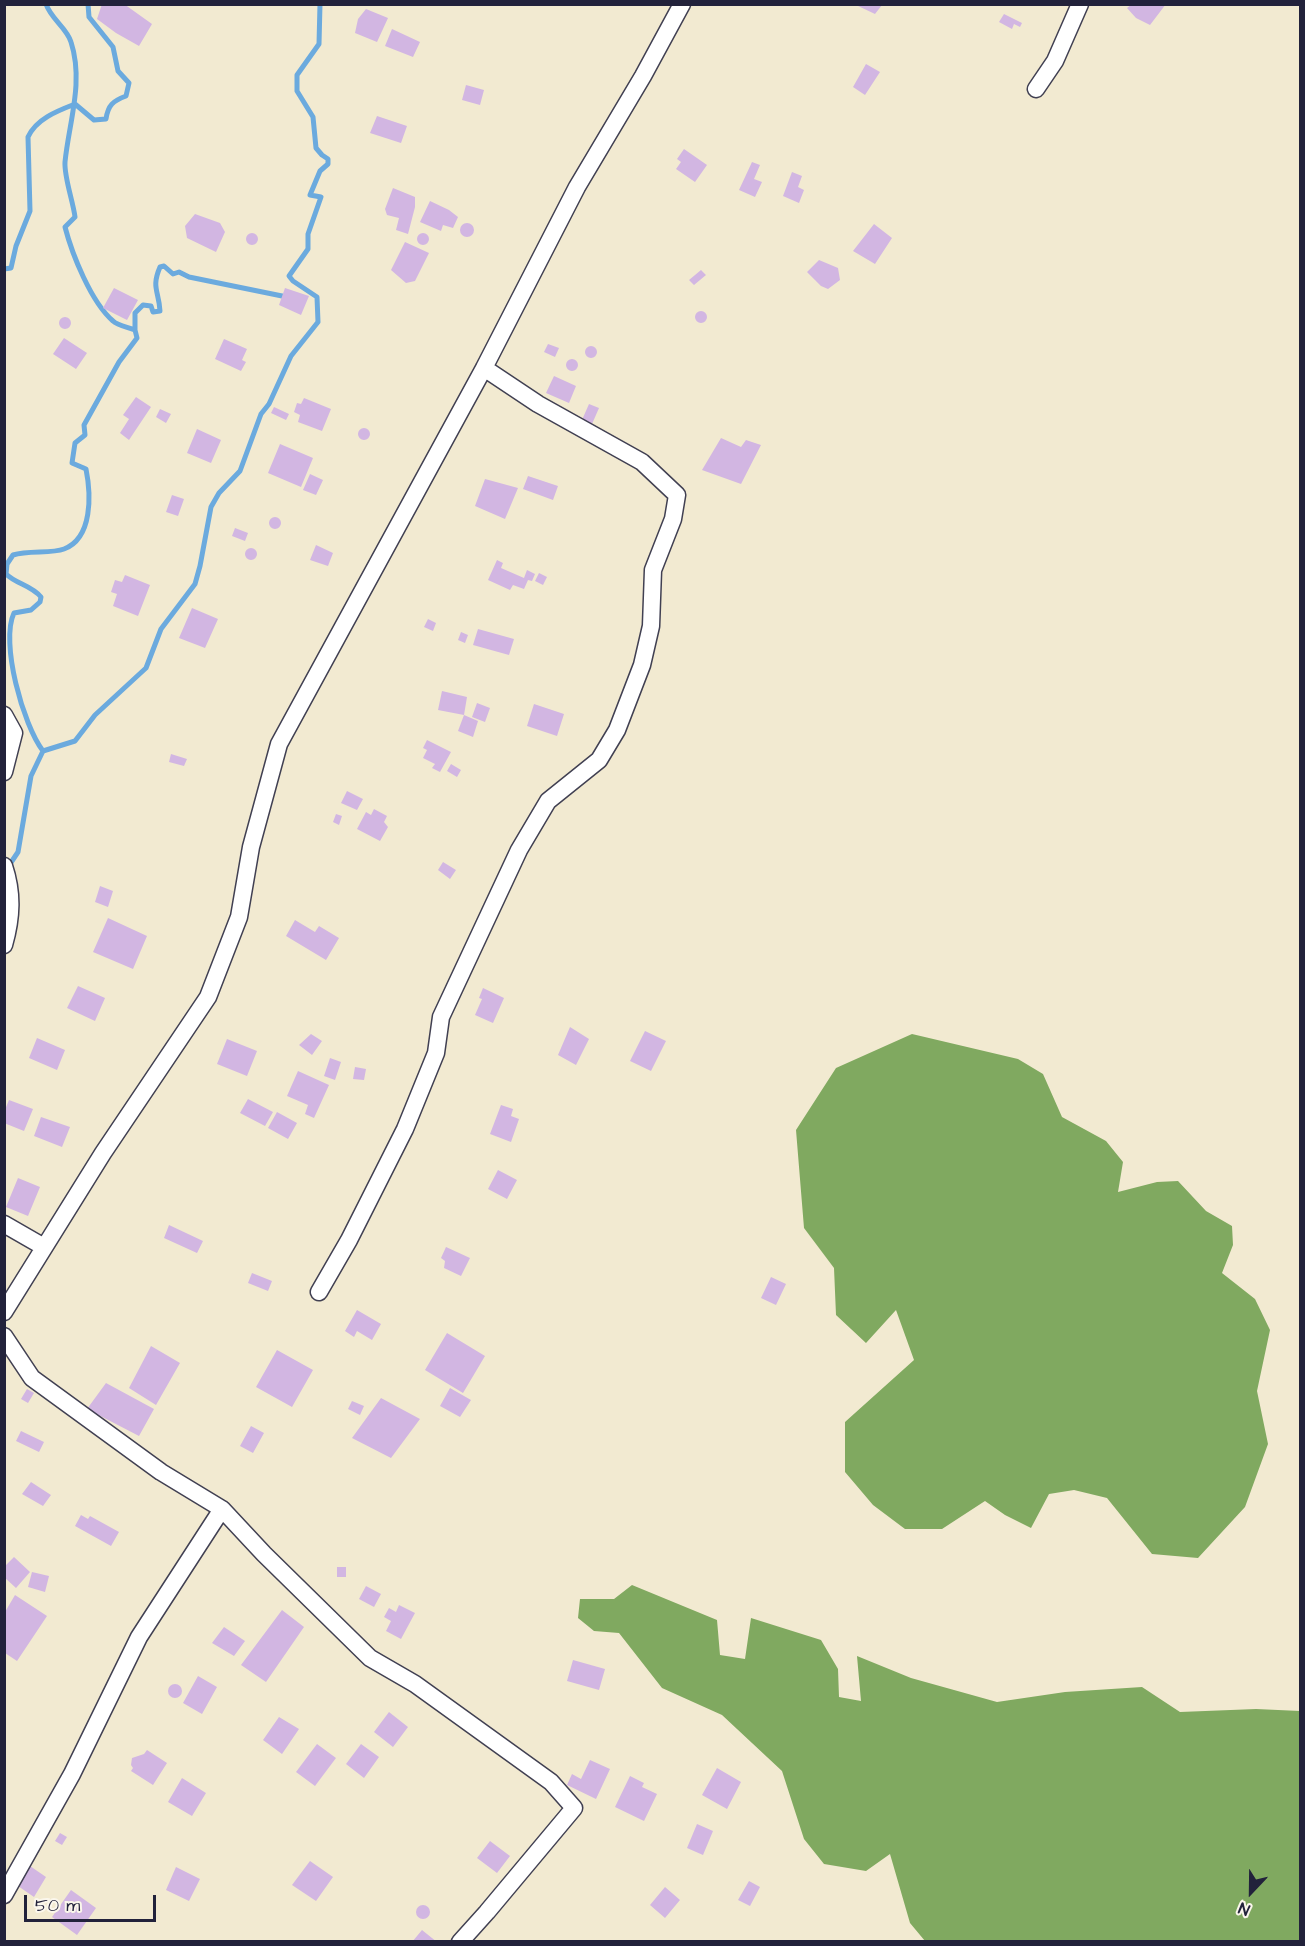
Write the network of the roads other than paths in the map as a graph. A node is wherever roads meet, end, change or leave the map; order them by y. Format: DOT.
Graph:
graph roads {
  1 [pos="682,4"];
  2 [pos="1080,4"];
  3 [pos="1036,89"];
  4 [pos="484,368"];
  5 [pos="4,715"];
  6 [pos="4,772"];
  7 [pos="4,866"];
  8 [pos="4,945"];
  9 [pos="4,1224"];
  10 [pos="44,1247"];
  11 [pos="319,1292"];
  12 [pos="4,1312"];
  13 [pos="4,1336"];
  14 [pos="222,1509"];
  15 [pos="4,1895"];
  16 [pos="460,1941"];
  1 -- 4 [label="street"];
  2 -- 3 [label="street"];
  4 -- 10 [label="street"];
  4 -- 11 [label="street"];
  5 -- 6 [label="street"];
  7 -- 8 [label="street"];
  9 -- 10 [label="street"];
  10 -- 12 [label="street"];
  13 -- 14 [label="street"];
  14 -- 15 [label="street"];
  14 -- 16 [label="street"];
}
